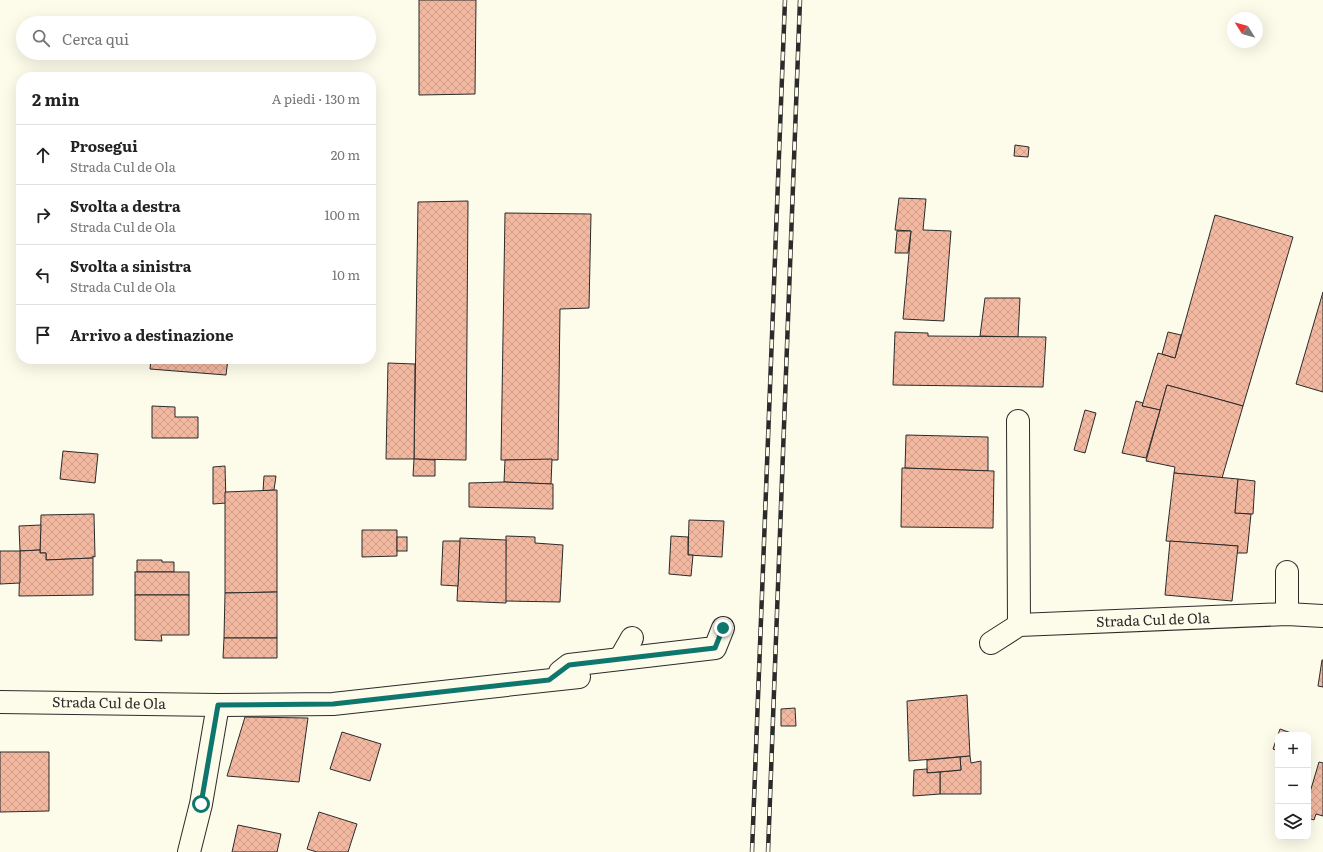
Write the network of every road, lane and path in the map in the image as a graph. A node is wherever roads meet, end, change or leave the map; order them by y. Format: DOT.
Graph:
graph roads {
  1 [pos="1018,421"];
  2 [pos="1287,572"];
  3 [pos="1287,614"];
  4 [pos="1323,616"];
  5 [pos="1019,625"];
  6 [pos="723,628"];
  7 [pos="632,638"];
  8 [pos="991,643"];
  9 [pos="620,660"];
  10 [pos="579,677"];
  11 [pos="549,680"];
  12 [pos="0,702"];
  13 [pos="218,705"];
  14 [pos="189,852"];
  1 -- 5 [label="street"];
  2 -- 3 [label="street"];
  3 -- 4 [label="street, Strada Cul de Ola"];
  3 -- 5 [label="street, Strada Cul de Ola"];
  5 -- 8 [label="street"];
  6 -- 9 [label="street"];
  7 -- 9 [label="street"];
  9 -- 11 [label="street"];
  10 -- 11 [label="street, Strada Cul de Ola"];
  11 -- 13 [label="street, Strada Cul de Ola"];
  12 -- 13 [label="street, Strada Cul de Ola"];
  13 -- 14 [label="street"];
}
